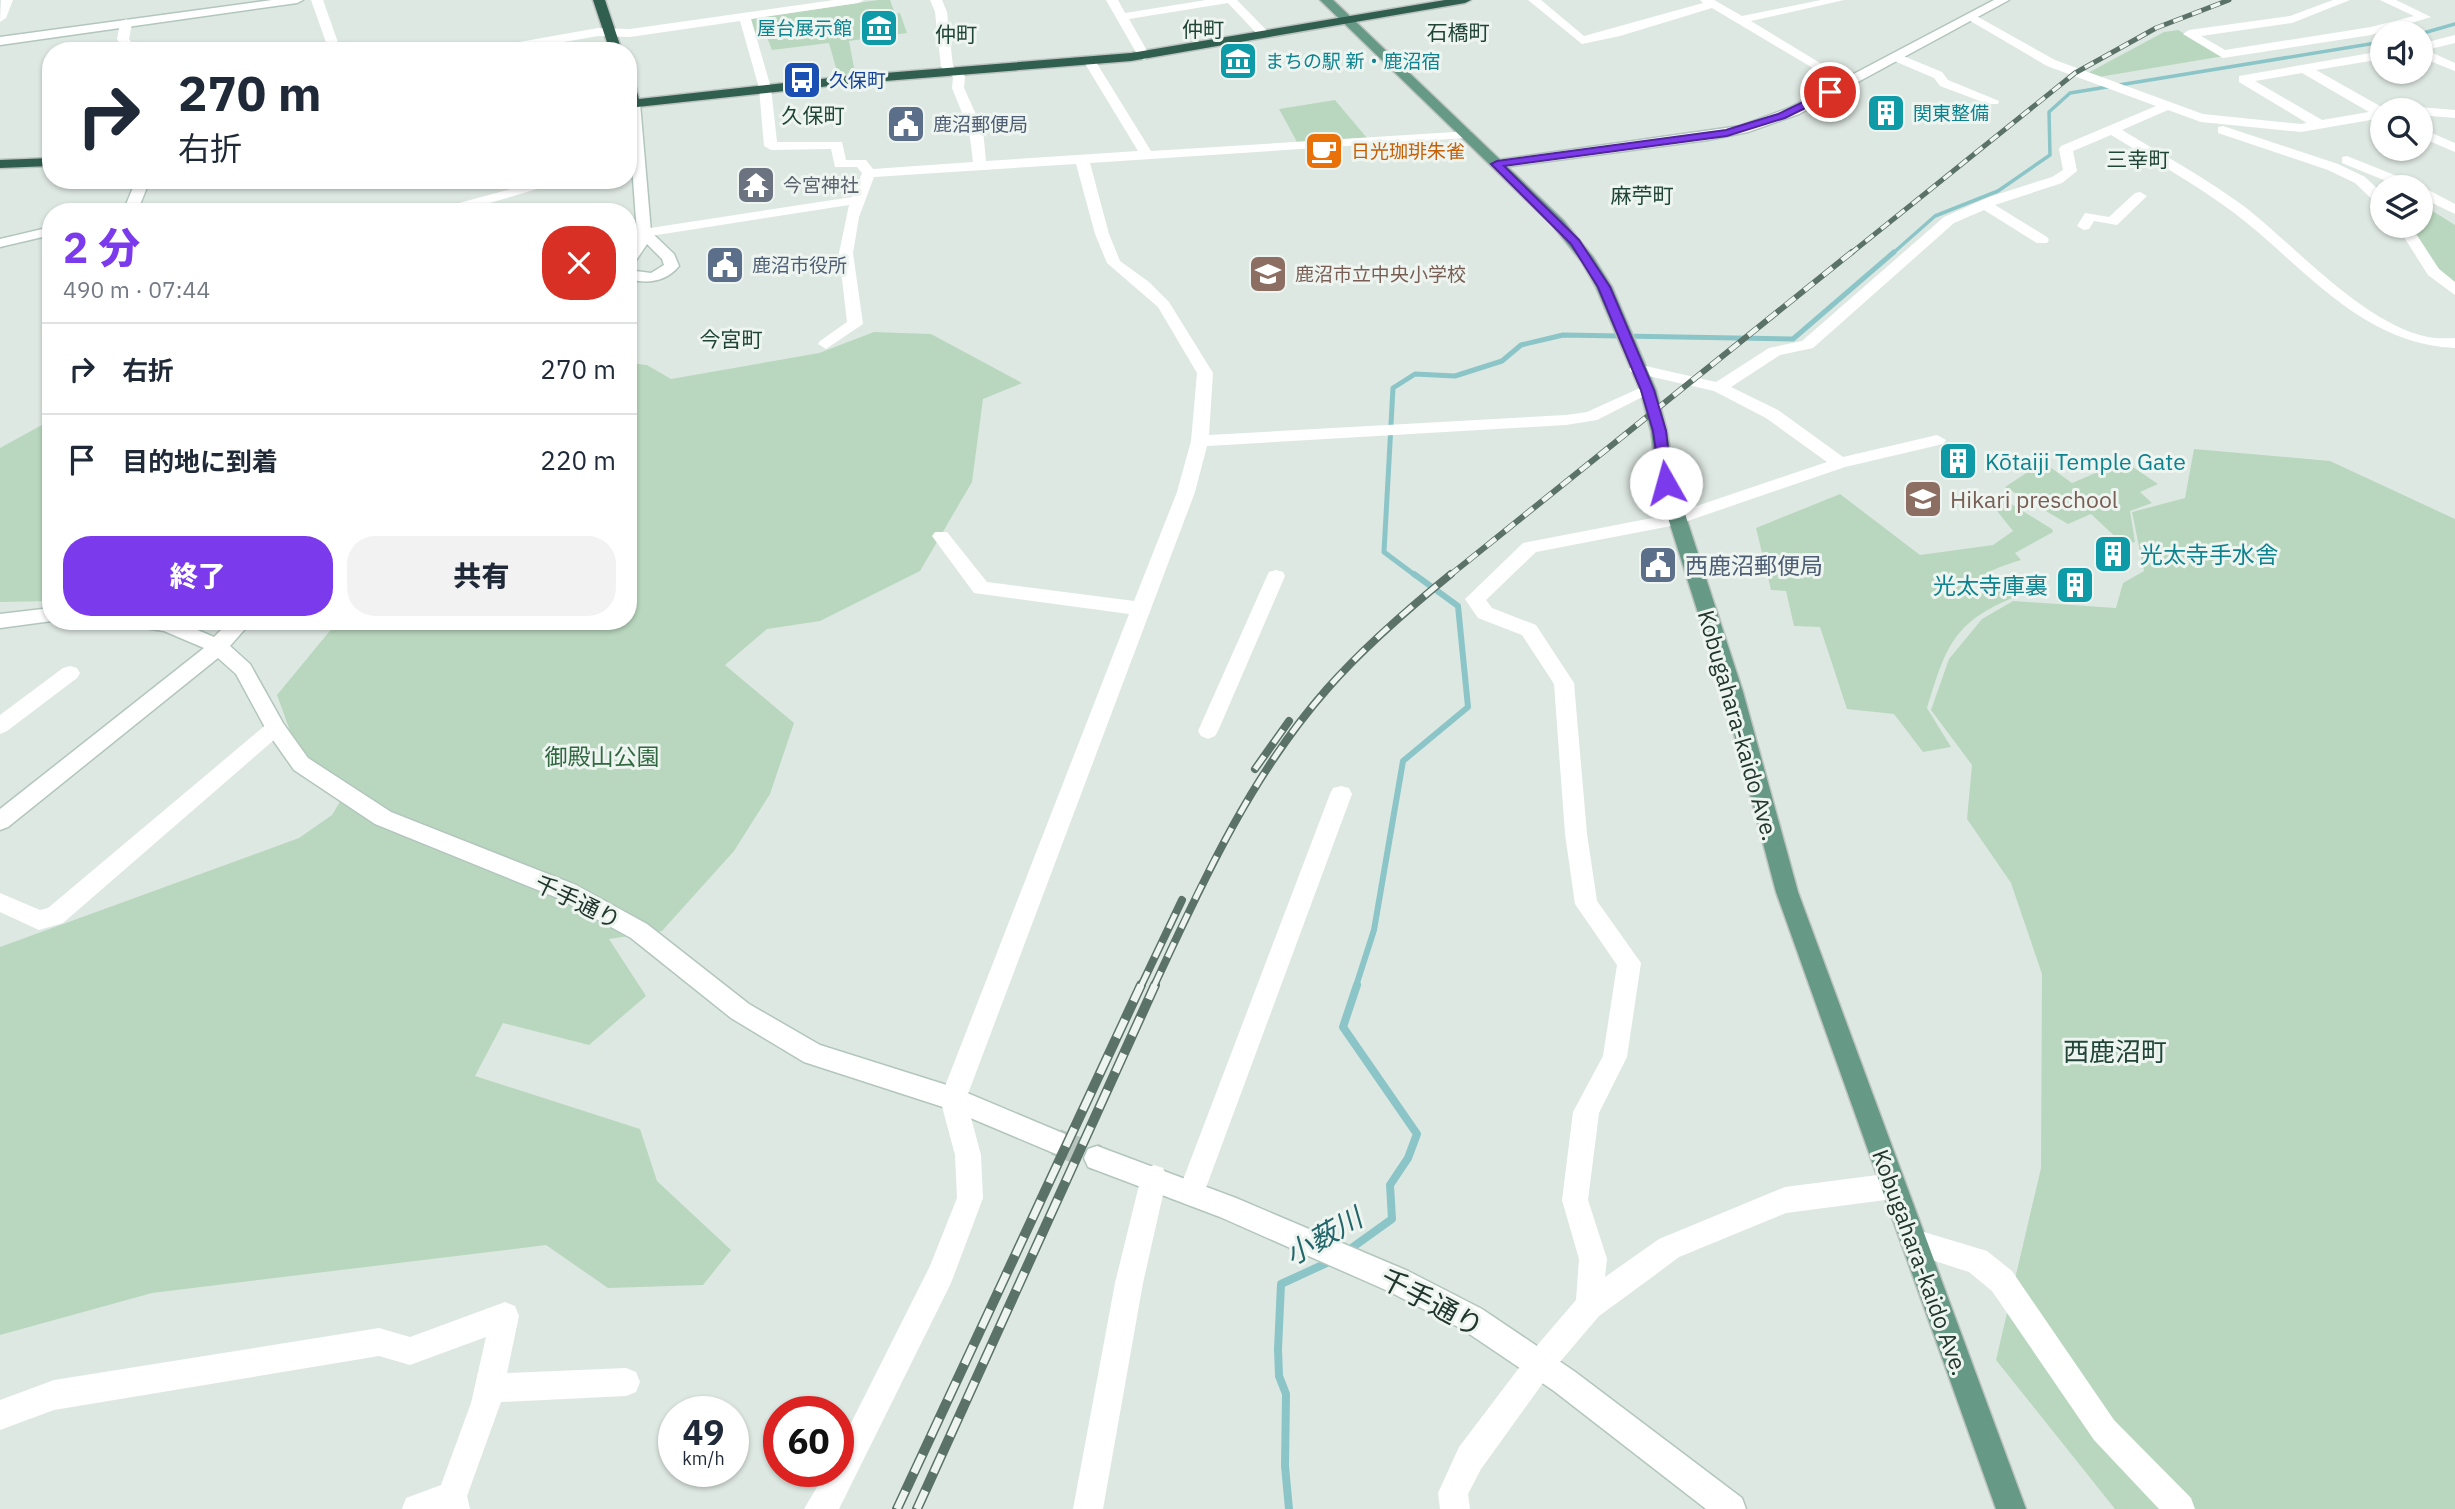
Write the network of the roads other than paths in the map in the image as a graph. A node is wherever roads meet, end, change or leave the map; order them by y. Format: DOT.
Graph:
graph roads {
  1 [pos="7,0"];
  2 [pos="297,0"];
  3 [pos="317,0"];
  4 [pos="599,0"];
  5 [pos="858,0"];
  6 [pos="936,0"];
  7 [pos="1112,0"];
  8 [pos="1229,0"];
  9 [pos="1326,0"];
  10 [pos="1465,0"];
  11 [pos="1534,0"];
  12 [pos="1838,0"];
  13 [pos="2003,0"];
  14 [pos="2344,0"];
  15 [pos="2386,0"];
  16 [pos="1443,2"];
  17 [pos="1710,2"];
  18 [pos="745,17"];
  19 [pos="1122,17"];
  20 [pos="1971,17"];
  21 [pos="0,18"];
  22 [pos="1740,20"];
  23 [pos="2413,21"];
  24 [pos="1348,22"];
  25 [pos="126,23"];
  26 [pos="610,33"];
  27 [pos="2370,34"];
  28 [pos="1265,36"];
  29 [pos="2455,39"];
  30 [pos="0,41"];
  31 [pos="125,42"];
  32 [pos="332,42"];
  33 [pos="542,42"];
  34 [pos="613,42"];
  35 [pos="2433,46"];
  36 [pos="1144,55"];
  37 [pos="2433,56"];
  38 [pos="1896,57"];
  39 [pos="2370,57"];
  40 [pos="1090,62"];
  41 [pos="2455,67"];
  42 [pos="2303,68"];
  43 [pos="953,72"];
  44 [pos="1847,83"];
  45 [pos="765,88"];
  46 [pos="1993,101"];
  47 [pos="637,103"];
  48 [pos="2164,107"];
  49 [pos="2370,108"];
  50 [pos="2433,112"];
  51 [pos="2455,114"];
  52 [pos="2370,116"];
  53 [pos="2201,118"];
  54 [pos="2322,126"];
  55 [pos="2111,129"];
  56 [pos="2227,132"];
  57 [pos="1466,134"];
  58 [pos="2433,138"];
  59 [pos="2455,148"];
  60 [pos="1147,155"];
  61 [pos="1082,159"];
  62 [pos="42,163"];
  63 [pos="1497,164"];
  64 [pos="1,165"];
  65 [pos="980,165"];
  66 [pos="869,173"];
  67 [pos="2383,175"];
  68 [pos="528,189"];
  69 [pos="2370,190"];
  70 [pos="2140,196"];
  71 [pos="2433,198"];
  72 [pos="858,200"];
  73 [pos="475,203"];
  74 [pos="1984,204"];
  75 [pos="2455,211"];
  76 [pos="2084,226"];
  77 [pos="42,233"];
  78 [pos="637,234"];
  79 [pos="637,235"];
  80 [pos="2412,238"];
  81 [pos="2042,240"];
  82 [pos="0,243"];
  83 [pos="637,277"];
  84 [pos="2455,290"];
  85 [pos="2455,343"];
  86 [pos="826,344"];
  87 [pos="1637,369"];
  88 [pos="1719,387"];
  89 [pos="1648,390"];
  90 [pos="1200,440"];
  91 [pos="1937,440"];
  92 [pos="1840,463"];
  93 [pos="1676,519"];
  94 [pos="941,536"];
  95 [pos="1276,576"];
  96 [pos="1141,609"];
  97 [pos="42,616"];
  98 [pos="0,621"];
  99 [pos="178,630"];
  100 [pos="234,630"];
  101 [pos="219,647"];
  102 [pos="70,673"];
  103 [pos="2,723"];
  104 [pos="275,728"];
  105 [pos="1208,731"];
  106 [pos="1341,794"];
  107 [pos="0,821"];
  108 [pos="0,901"];
  109 [pos="953,1100"];
  110 [pos="1056,1142"];
  111 [pos="1097,1158"];
  112 [pos="1154,1177"];
  113 [pos="1894,1186"];
  114 [pos="1191,1193"];
  115 [pos="1914,1242"];
  116 [pos="1589,1306"];
  117 [pos="1538,1366"];
  118 [pos="626,1382"];
  119 [pos="490,1388"];
  120 [pos="0,1415"];
  121 [pos="854,1449"];
  122 [pos="834,1487"];
  123 [pos="841,1487"];
  124 [pos="454,1502"];
  125 [pos="417,1509"];
  126 [pos="819,1509"];
  127 [pos="836,1509"];
  128 [pos="1088,1509"];
  129 [pos="1455,1509"];
  130 [pos="1731,1509"];
  131 [pos="2011,1509"];
  132 [pos="2180,1509"];
  1 -- 21 [label="street"];
  2 -- 25 [label="street"];
  3 -- 32 [label="street"];
  4 -- 26 [label="highway"];
  5 -- 18 [label="street"];
  6 -- 43 [label="street"];
  7 -- 19 [label="street"];
  8 -- 19 [label="street"];
  8 -- 28 [label="street"];
  9 -- 24 [label="main road, Kobugahara-kaido Ave."];
  10 -- 16 [label="highway"];
  11 -- 17 [label="street"];
  12 -- 22 [label="street"];
  13 -- 20 [label="street"];
  14 -- 27 [label="street"];
  15 -- 23 [label="street"];
  16 -- 24 [label="highway"];
  17 -- 22 [label="street"];
  18 -- 26 [label="street"];
  18 -- 45 [label="street"];
  19 -- 36 [label="street"];
  20 -- 38 [label="street"];
  20 -- 48 [label="street"];
  22 -- 44 [label="street"];
  24 -- 28 [label="highway"];
  24 -- 57 [label="main road, Kobugahara-kaido Ave."];
  25 -- 30 [label="street"];
  25 -- 31 [label="street"];
  26 -- 33 [label="street"];
  26 -- 34 [label="highway"];
  28 -- 36 [label="highway"];
  29 -- 35 [label="street"];
  36 -- 40 [label="highway"];
  37 -- 41 [label="street"];
  38 -- 44 [label="street"];
  38 -- 46 [label="street"];
  39 -- 42 [label="street"];
  40 -- 43 [label="highway"];
  40 -- 60 [label="street"];
  42 -- 49 [label="street"];
  42 -- 54 [label="street"];
  43 -- 45 [label="highway"];
  43 -- 65 [label="street"];
  44 -- 63 [label="street"];
  45 -- 47 [label="highway"];
  45 -- 66 [label="street"];
  48 -- 53 [label="street"];
  48 -- 55 [label="street"];
  50 -- 51 [label="street"];
  52 -- 54 [label="street"];
  53 -- 54 [label="street"];
  53 -- 56 [label="street"];
  55 -- 74 [label="street"];
  55 -- 85 [label="street"];
  56 -- 67 [label="street"];
  56 -- 69 [label="street"];
  57 -- 60 [label="street"];
  57 -- 63 [label="main road, Kobugahara-kaido Ave."];
  58 -- 59 [label="street"];
  60 -- 61 [label="street"];
  61 -- 65 [label="street"];
  61 -- 90 [label="street"];
  62 -- 64 [label="highway"];
  63 -- 87 [label="main road, Kobugahara-kaido Ave."];
  65 -- 66 [label="street"];
  66 -- 72 [label="street"];
  68 -- 73 [label="street"];
  70 -- 76 [label="street"];
  71 -- 75 [label="street"];
  72 -- 78 [label="street"];
  72 -- 86 [label="street"];
  74 -- 81 [label="street"];
  74 -- 88 [label="street"];
  77 -- 82 [label="street"];
  79 -- 83 [label="street"];
  80 -- 84 [label="street"];
  87 -- 88 [label="street"];
  87 -- 89 [label="main road, Kobugahara-kaido Ave."];
  88 -- 92 [label="street"];
  89 -- 90 [label="street"];
  89 -- 93 [label="main road, Kobugahara-kaido Ave."];
  90 -- 96 [label="street"];
  91 -- 92 [label="street"];
  92 -- 93 [label="street"];
  93 -- 113 [label="main road, Kobugahara-kaido Ave."];
  93 -- 116 [label="street"];
  94 -- 96 [label="street"];
  95 -- 105 [label="street"];
  96 -- 109 [label="street"];
  97 -- 98 [label="street"];
  99 -- 101 [label="street, 千手通り"];
  100 -- 101 [label="street"];
  101 -- 104 [label="street, 千手通り"];
  101 -- 107 [label="street"];
  102 -- 103 [label="street"];
  104 -- 108 [label="street"];
  104 -- 109 [label="street, 千手通り"];
  106 -- 114 [label="street"];
  109 -- 110 [label="street, 千手通り"];
  109 -- 121 [label="street"];
  111 -- 112 [label="street, 千手通り"];
  112 -- 114 [label="street, 千手通り"];
  112 -- 128 [label="street"];
  113 -- 115 [label="main road, Kobugahara-kaido Ave."];
  113 -- 116 [label="street"];
  114 -- 117 [label="street, 千手通り"];
  115 -- 131 [label="main road, Kobugahara-kaido Ave."];
  115 -- 132 [label="street"];
  116 -- 117 [label="street"];
  117 -- 129 [label="street"];
  117 -- 130 [label="street, 千手通り"];
  118 -- 119 [label="street"];
  119 -- 120 [label="street"];
  119 -- 124 [label="street"];
  122 -- 126 [label="street"];
  123 -- 127 [label="street"];
  124 -- 125 [label="street"];
}
